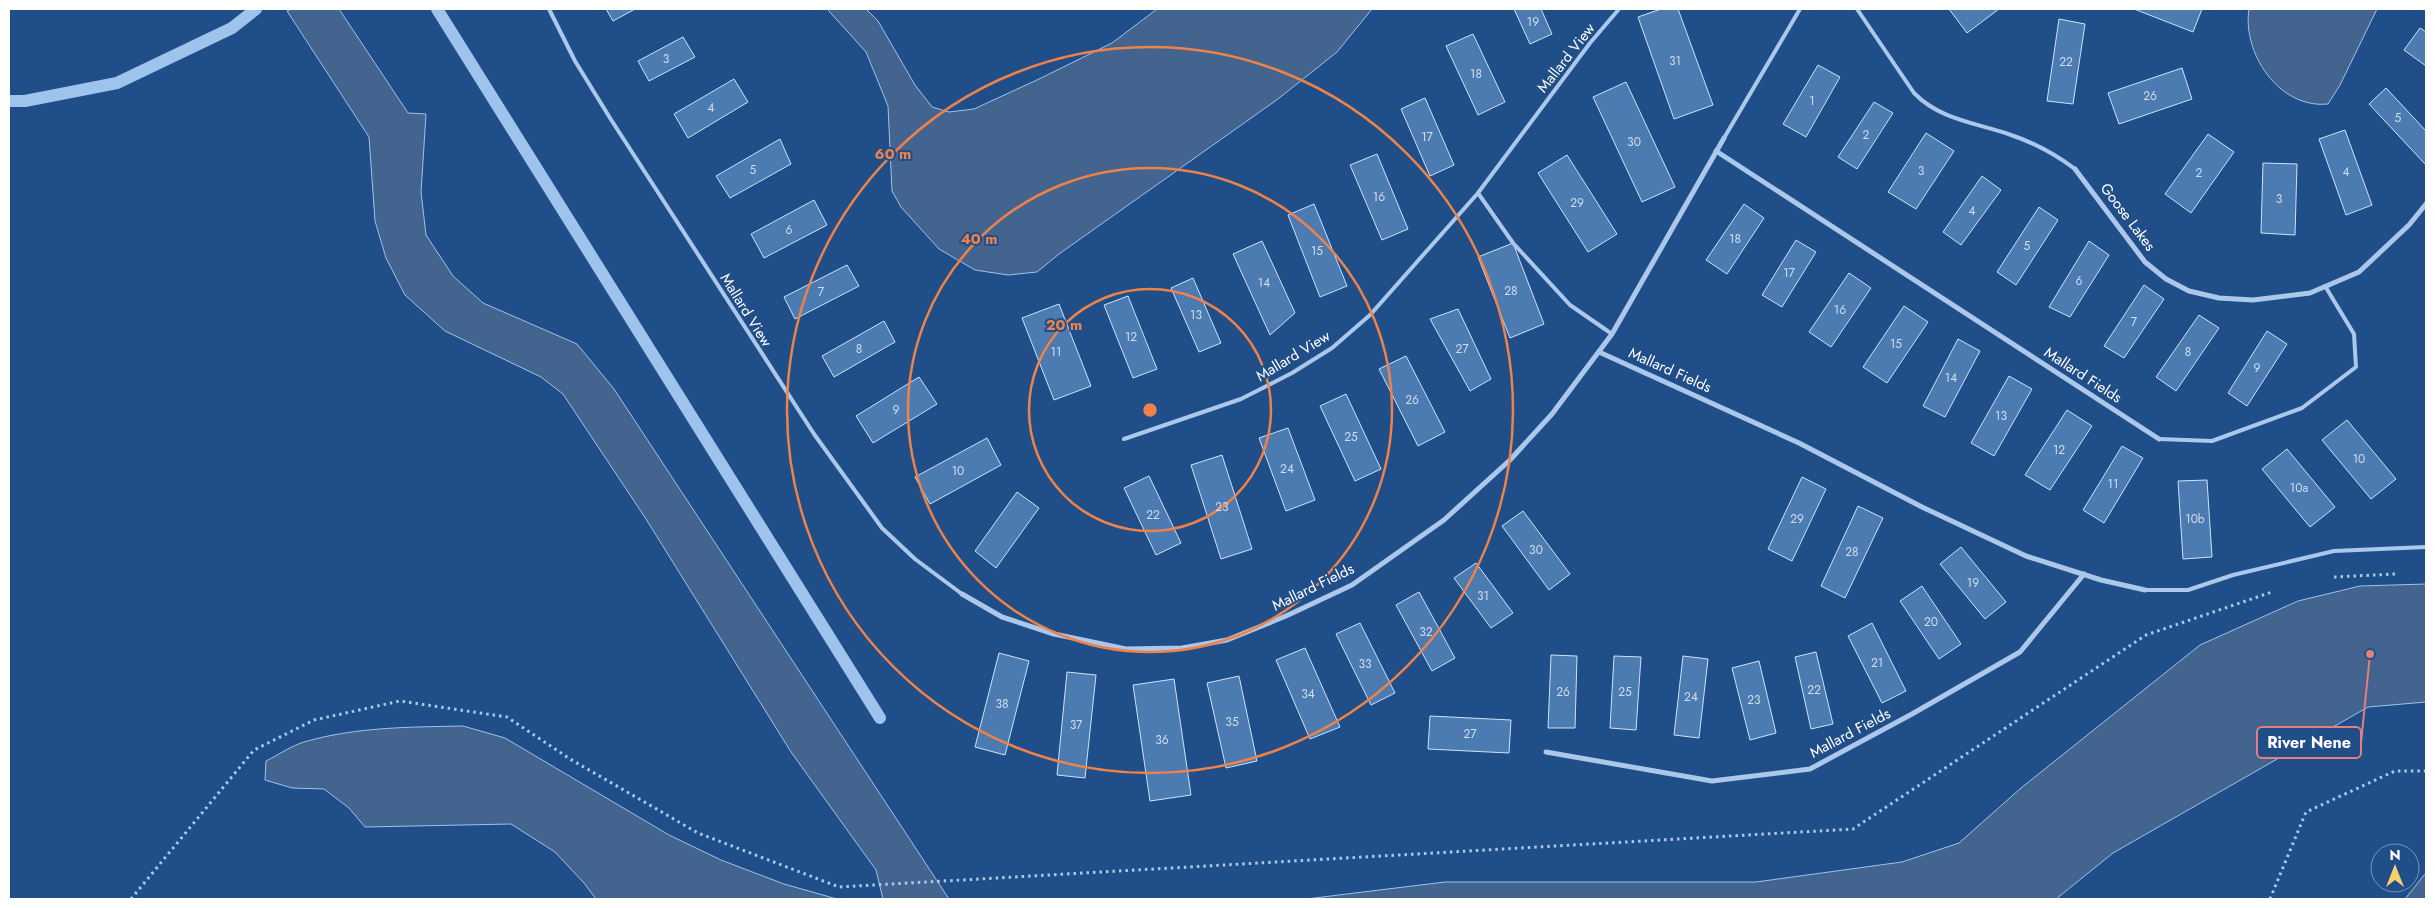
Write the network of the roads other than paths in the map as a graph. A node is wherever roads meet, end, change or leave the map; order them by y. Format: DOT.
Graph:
graph roads {
  1 [pos="549,9"];
  2 [pos="1619,9"];
  3 [pos="1800,9"];
  4 [pos="1856,9"];
  5 [pos="1724,138"];
  6 [pos="1716,151"];
  7 [pos="2075,170"];
  8 [pos="1478,193"];
  9 [pos="2426,204"];
  10 [pos="2325,286"];
  11 [pos="1612,334"];
  12 [pos="1599,352"];
  13 [pos="1124,439"];
  14 [pos="2159,439"];
  15 [pos="2426,547"];
  16 [pos="2084,574"];
  17 [pos="2145,590"];
  18 [pos="962,594"];
  19 [pos="1546,752"];
  1 -- 18 [label="lane, Mallard View"];
  2 -- 8 [label="lane, Mallard View"];
  3 -- 5 [label="lane"];
  4 -- 7 [label="lane"];
  5 -- 6 [label="street, Mallard Fields"];
  6 -- 11 [label="street, Mallard Fields"];
  6 -- 14 [label="street, Mallard Fields"];
  7 -- 10 [label="street, Goose Lakes"];
  8 -- 11 [label="lane"];
  8 -- 13 [label="lane, Mallard View"];
  9 -- 10 [label="street, Goose Lakes"];
  10 -- 14 [label="lane"];
  11 -- 12 [label="street, Mallard Fields"];
  12 -- 16 [label="street, Mallard Fields"];
  12 -- 18 [label="street, Mallard Fields"];
  15 -- 17 [label="lane"];
  16 -- 17 [label="street, Mallard Fields"];
  16 -- 19 [label="street, Mallard Fields"];
}
